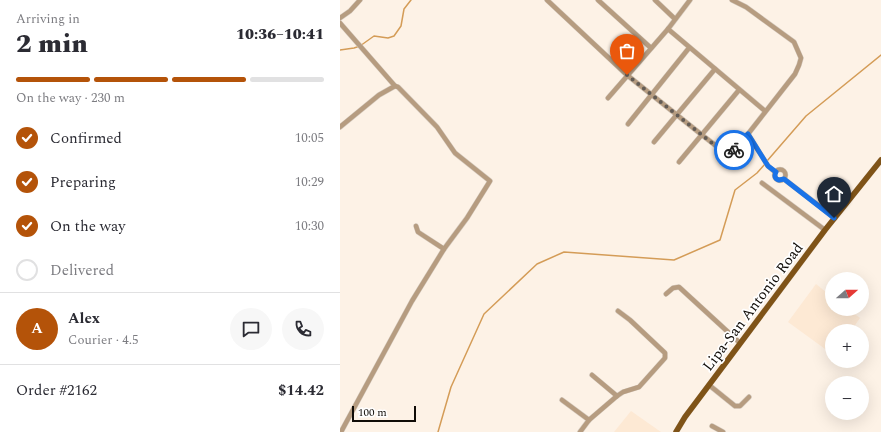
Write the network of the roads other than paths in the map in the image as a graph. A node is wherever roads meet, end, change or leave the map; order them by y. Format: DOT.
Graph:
graph roads {
  1 [pos="360,0"];
  2 [pos="547,0"];
  3 [pos="598,0"];
  4 [pos="655,0"];
  5 [pos="690,0"];
  6 [pos="732,0"];
  7 [pos="340,18"];
  8 [pos="675,19"];
  9 [pos="340,23"];
  10 [pos="668,30"];
  11 [pos="651,48"];
  12 [pos="689,48"];
  13 [pos="715,69"];
  14 [pos="627,75"];
  15 [pos="395,86"];
  16 [pos="739,90"];
  17 [pos="652,95"];
  18 [pos="608,98"];
  19 [pos="765,111"];
  20 [pos="677,115"];
  21 [pos="628,124"];
  22 [pos="340,127"];
  23 [pos="748,134"];
  24 [pos="702,135"];
  25 [pos="654,142"];
  26 [pos="881,160"];
  27 [pos="679,162"];
  28 [pos="776,172"];
  29 [pos="784,179"];
  30 [pos="762,183"];
  31 [pos="834,218"];
  32 [pos="416,226"];
  33 [pos="825,230"];
  34 [pos="444,249"];
  35 [pos="666,294"];
  36 [pos="618,311"];
  37 [pos="740,344"];
  38 [pos="592,375"];
  39 [pos="709,386"];
  40 [pos="617,396"];
  41 [pos="748,397"];
  42 [pos="562,400"];
  43 [pos="589,420"];
  44 [pos="712,426"];
  45 [pos="341,432"];
  46 [pos="580,432"];
  47 [pos="676,432"];
  48 [pos="723,432"];
  1 -- 7 [label="street"];
  2 -- 14 [label="street"];
  3 -- 11 [label="street"];
  4 -- 8 [label="street"];
  5 -- 8 [label="street"];
  6 -- 19 [label="street"];
  8 -- 10 [label="street"];
  9 -- 15 [label="street"];
  10 -- 11 [label="street"];
  10 -- 12 [label="street"];
  11 -- 14 [label="street"];
  12 -- 13 [label="street"];
  12 -- 17 [label="street"];
  13 -- 16 [label="street"];
  13 -- 20 [label="street"];
  14 -- 17 [label="street"];
  14 -- 18 [label="street"];
  15 -- 22 [label="street"];
  15 -- 34 [label="street"];
  16 -- 19 [label="street"];
  16 -- 24 [label="street"];
  17 -- 20 [label="street"];
  17 -- 21 [label="street"];
  19 -- 23 [label="street"];
  20 -- 24 [label="street"];
  20 -- 25 [label="street"];
  23 -- 24 [label="street"];
  23 -- 28 [label="street"];
  24 -- 27 [label="street"];
  26 -- 31 [label="main road, Lipa-San Antonio Road"];
  28 -- 29 [label="street"];
  28 -- 29 [label="street"];
  29 -- 31 [label="street"];
  30 -- 33 [label="street"];
  31 -- 33 [label="main road, Lipa-San Antonio Road"];
  32 -- 34 [label="street"];
  33 -- 37 [label="main road, Lipa-San Antonio Road"];
  34 -- 45 [label="street"];
  35 -- 37 [label="street"];
  36 -- 40 [label="street"];
  37 -- 39 [label="main road, Lipa-San Antonio Road"];
  38 -- 40 [label="street"];
  39 -- 41 [label="street"];
  39 -- 47 [label="main road, Lipa-San Antonio Road"];
  40 -- 43 [label="street"];
  42 -- 43 [label="street"];
  43 -- 46 [label="street"];
  44 -- 48 [label="street"];
}
